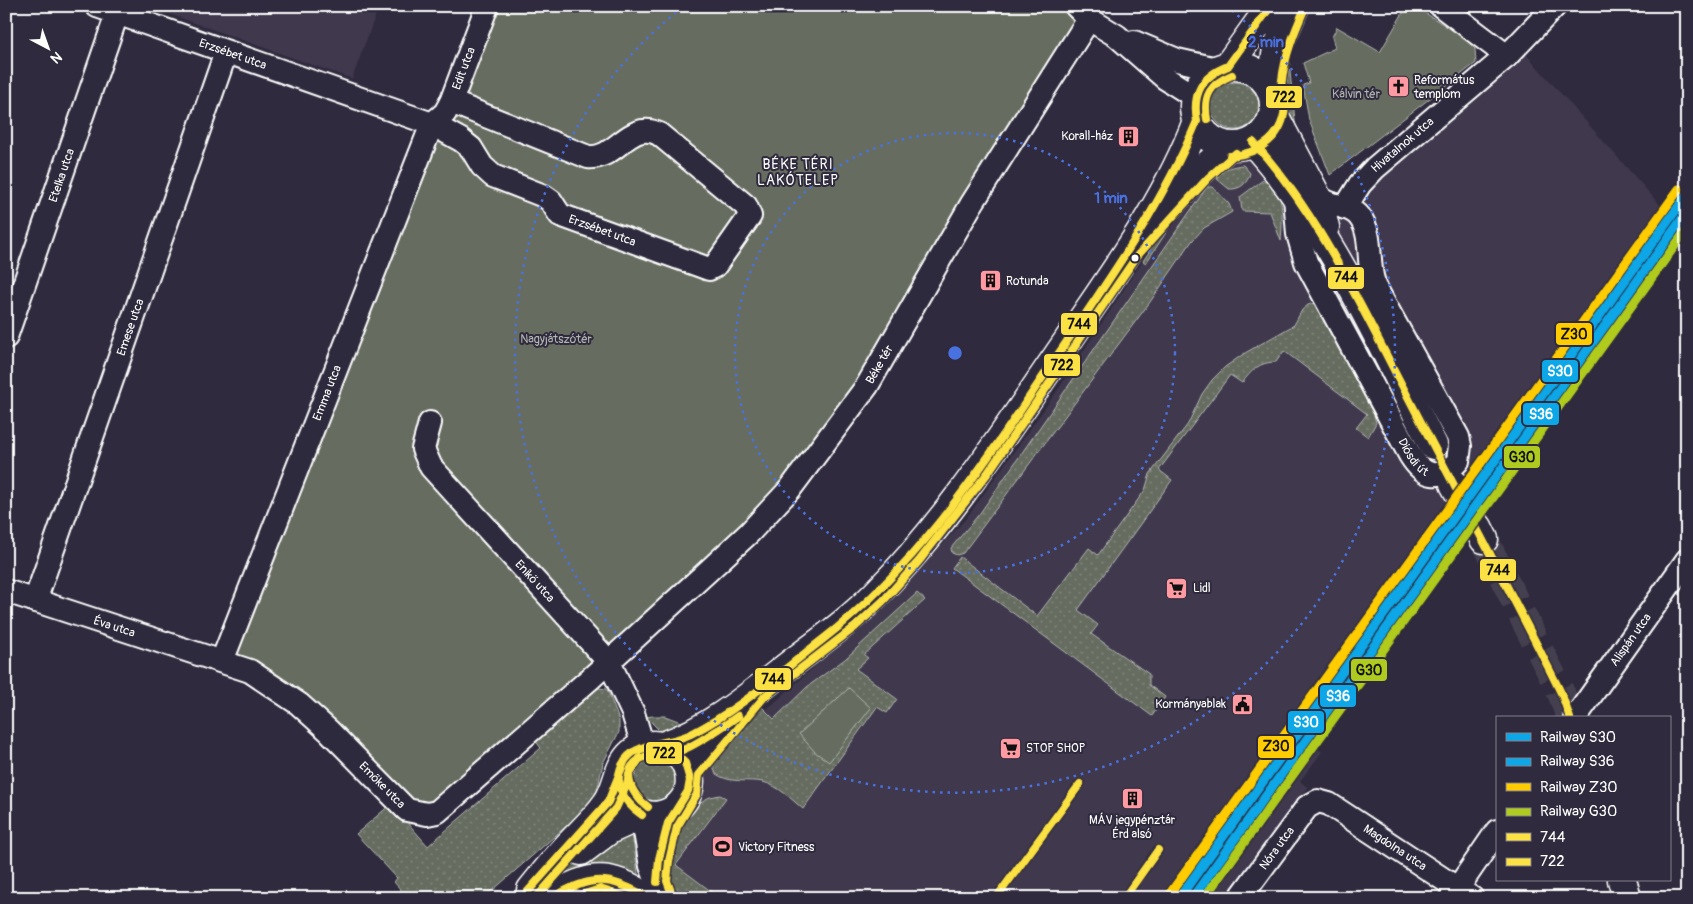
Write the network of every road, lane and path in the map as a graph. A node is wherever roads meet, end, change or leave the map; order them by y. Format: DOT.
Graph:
graph roads {
  1 [pos="487,6"];
  2 [pos="1271,6"];
  3 [pos="1295,6"];
  4 [pos="1441,6"];
  5 [pos="1555,6"];
  6 [pos="107,10"];
  7 [pos="1083,12"];
  8 [pos="1116,36"];
  9 [pos="226,52"];
  10 [pos="1507,56"];
  11 [pos="1223,67"];
  12 [pos="1271,88"];
  13 [pos="450,102"];
  14 [pos="1196,109"];
  15 [pos="1274,115"];
  16 [pos="432,124"];
  17 [pos="1241,144"];
  18 [pos="1305,195"];
  19 [pos="1344,208"];
  20 [pos="1129,250"];
  21 [pos="6,337"];
  22 [pos="430,423"];
  23 [pos="1433,445"];
  24 [pos="1687,560"];
  25 [pos="6,591"];
  26 [pos="35,601"];
  27 [pos="222,662"];
  28 [pos="609,662"];
  29 [pos="758,689"];
  30 [pos="1576,716"];
  31 [pos="653,746"];
  32 [pos="689,771"];
  33 [pos="618,781"];
  34 [pos="1318,801"];
  35 [pos="676,808"];
  36 [pos="642,815"];
  37 [pos="1496,833"];
  38 [pos="1623,882"];
  39 [pos="656,893"];
  40 [pos="1460,894"];
  41 [pos="535,895"];
  42 [pos="1240,898"];
  43 [pos="1627,898"];
  1 -- 13 [label="street, Edit utca"];
  2 -- 11 [label="main road"];
  3 -- 12 [label="main road"];
  4 -- 10 [label="street"];
  5 -- 10 [label="street, Hivatalnok utca"];
  6 -- 9 [label="street, Erzsébet utca"];
  6 -- 21 [label="street, Etelka utca"];
  7 -- 8 [label="street"];
  7 -- 28 [label="street, Béke tér"];
  8 -- 11 [label="street"];
  8 -- 14 [label="street"];
  9 -- 16 [label="street, Erzsébet utca"];
  9 -- 26 [label="street, Emese utca"];
  10 -- 19 [label="street, Hivatalnok utca"];
  11 -- 12 [label="main road"];
  11 -- 14 [label="main road"];
  12 -- 15 [label="main road"];
  13 -- 16 [label="street, Edit utca"];
  13 -- 16 [label="street, Erzsébet utca"];
  14 -- 17 [label="main road"];
  14 -- 20 [label="main road"];
  15 -- 17 [label="main road"];
  15 -- 18 [label="main road, Diósdi út"];
  16 -- 27 [label="street, Emma utca"];
  17 -- 18 [label="main road, Diósdi út"];
  17 -- 20 [label="main road"];
  18 -- 19 [label="street, Diósdi út"];
  18 -- 19 [label="street, Diósdi út"];
  18 -- 23 [label="main road, Diósdi út"];
  20 -- 29 [label="main road"];
  22 -- 28 [label="street, Enikő utca"];
  24 -- 30 [label="street, Alispán utca"];
  25 -- 26 [label="street, Éva utca"];
  26 -- 27 [label="street, Éva utca"];
  27 -- 28 [label="street, Emőke utca"];
  28 -- 31 [label="street, Enikő utca"];
  29 -- 31 [label="main road"];
  29 -- 32 [label="main road"];
  31 -- 32 [label="main road"];
  31 -- 33 [label="main road"];
  32 -- 35 [label="main road"];
  33 -- 36 [label="main road"];
  33 -- 41 [label="main road"];
  34 -- 40 [label="street, Magdolna utca"];
  34 -- 42 [label="street, Nóra utca"];
  35 -- 36 [label="main road"];
  35 -- 39 [label="street"];
  36 -- 39 [label="street"];
  36 -- 41 [label="main road"];
  37 -- 40 [label="street"];
  38 -- 43 [label="main road"];
  39 -- 41 [label="main road"];
}
